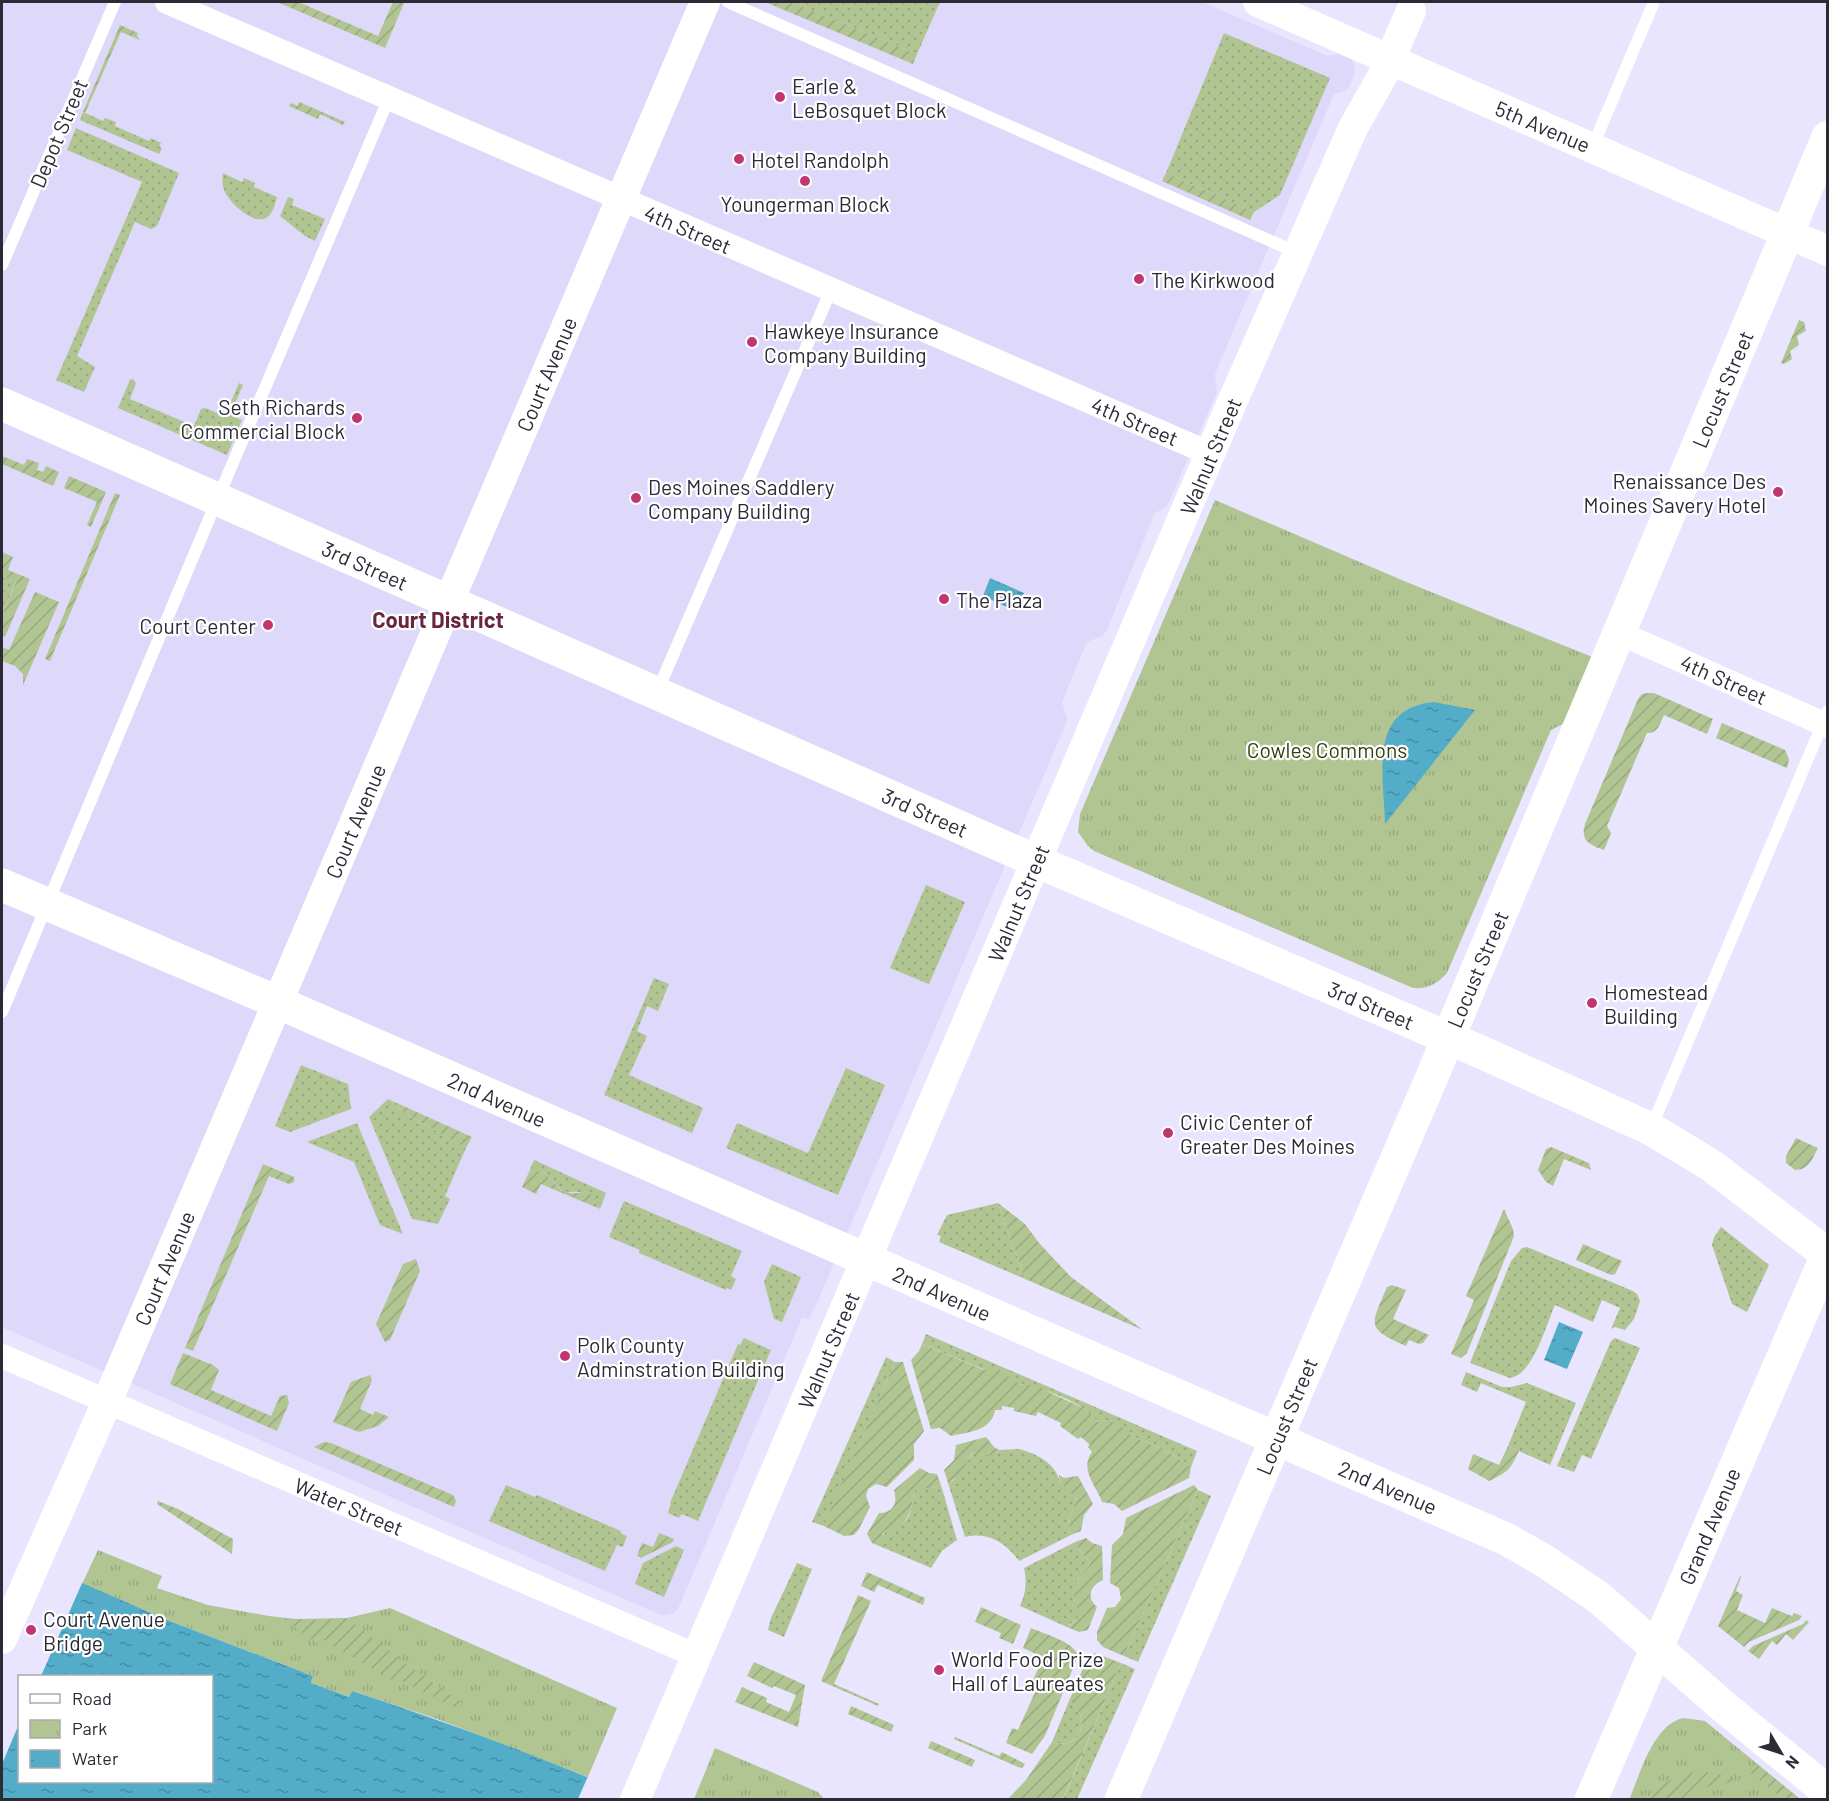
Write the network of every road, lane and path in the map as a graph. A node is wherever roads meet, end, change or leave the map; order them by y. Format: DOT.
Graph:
graph roads {
  1 [pos="115,2"];
  2 [pos="167,2"];
  3 [pos="705,2"];
  4 [pos="728,2"];
  5 [pos="1258,2"];
  6 [pos="1654,2"];
  7 [pos="1411,12"];
  8 [pos="1391,60"];
  9 [pos="389,98"];
  10 [pos="1827,137"];
  11 [pos="1592,148"];
  12 [pos="620,199"];
  13 [pos="1787,233"];
  14 [pos="1827,251"];
  15 [pos="1298,253"];
  16 [pos="2,265"];
  17 [pos="831,290"];
  18 [pos="2,404"];
  19 [pos="1211,454"];
  20 [pos="217,500"];
  21 [pos="448,602"];
  22 [pos="1620,633"];
  23 [pos="656,693"];
  24 [pos="1826,720"];
  25 [pos="1036,861"];
  26 [pos="2,885"];
  27 [pos="48,905"];
  28 [pos="277,1002"];
  29 [pos="2,1012"];
  30 [pos="1448,1038"];
  31 [pos="1651,1129"];
  32 [pos="1827,1254"];
  33 [pos="867,1260"];
  34 [pos="2,1356"];
  35 [pos="107,1402"];
  36 [pos="1276,1440"];
  37 [pos="2,1639"];
  38 [pos="1656,1648"];
  39 [pos="697,1656"];
  40 [pos="641,1786"];
  41 [pos="1827,1792"];
  42 [pos="1121,1800"];
  43 [pos="1591,1800"];
  1 -- 16 [label="lane, Depot Street"];
  2 -- 9 [label="street, 4th Street"];
  3 -- 12 [label="street, Court Avenue"];
  4 -- 15 [label="lane"];
  5 -- 8 [label="street, 5th Avenue"];
  6 -- 11 [label="lane"];
  7 -- 8 [label="street, Walnut Street"];
  8 -- 11 [label="street, 5th Avenue"];
  8 -- 15 [label="street, Walnut Street"];
  9 -- 12 [label="street, 4th Street"];
  9 -- 20 [label="lane"];
  10 -- 13 [label="main road, Locust Street"];
  11 -- 13 [label="street, 5th Avenue"];
  12 -- 17 [label="street, 4th Street"];
  12 -- 21 [label="street, Court Avenue"];
  13 -- 14 [label="street, 5th Avenue"];
  13 -- 22 [label="main road, Locust Street"];
  15 -- 19 [label="street, Walnut Street"];
  17 -- 19 [label="street, 4th Street"];
  17 -- 23 [label="lane"];
  18 -- 20 [label="main road, 3rd Street"];
  19 -- 25 [label="street, Walnut Street"];
  20 -- 21 [label="main road, 3rd Street"];
  20 -- 27 [label="lane"];
  21 -- 23 [label="main road, 3rd Street"];
  21 -- 28 [label="street, Court Avenue"];
  22 -- 24 [label="street, 4th Street"];
  22 -- 30 [label="main road, Locust Street"];
  23 -- 25 [label="main road, 3rd Street"];
  24 -- 31 [label="lane"];
  25 -- 30 [label="main road, 3rd Street"];
  25 -- 33 [label="street, Walnut Street"];
  26 -- 27 [label="main road, 2nd Avenue"];
  27 -- 28 [label="main road, 2nd Avenue"];
  27 -- 29 [label="lane"];
  28 -- 33 [label="main road, 2nd Avenue"];
  28 -- 35 [label="street, Court Avenue"];
  30 -- 31 [label="main road, 3rd Street"];
  30 -- 36 [label="main road, Locust Street"];
  31 -- 32 [label="main road, 3rd Street"];
  32 -- 38 [label="main road, Grand Avenue"];
  33 -- 36 [label="main road, 2nd Avenue"];
  33 -- 39 [label="street, Walnut Street"];
  34 -- 35 [label="street, Water Street"];
  35 -- 37 [label="street, Court Avenue"];
  35 -- 39 [label="street, Water Street"];
  36 -- 38 [label="main road, 2nd Avenue"];
  36 -- 42 [label="main road, Locust Street"];
  38 -- 41 [label="main road, 2nd Avenue"];
  38 -- 43 [label="main road, Grand Avenue"];
  39 -- 40 [label="street, Walnut Street"];
}
